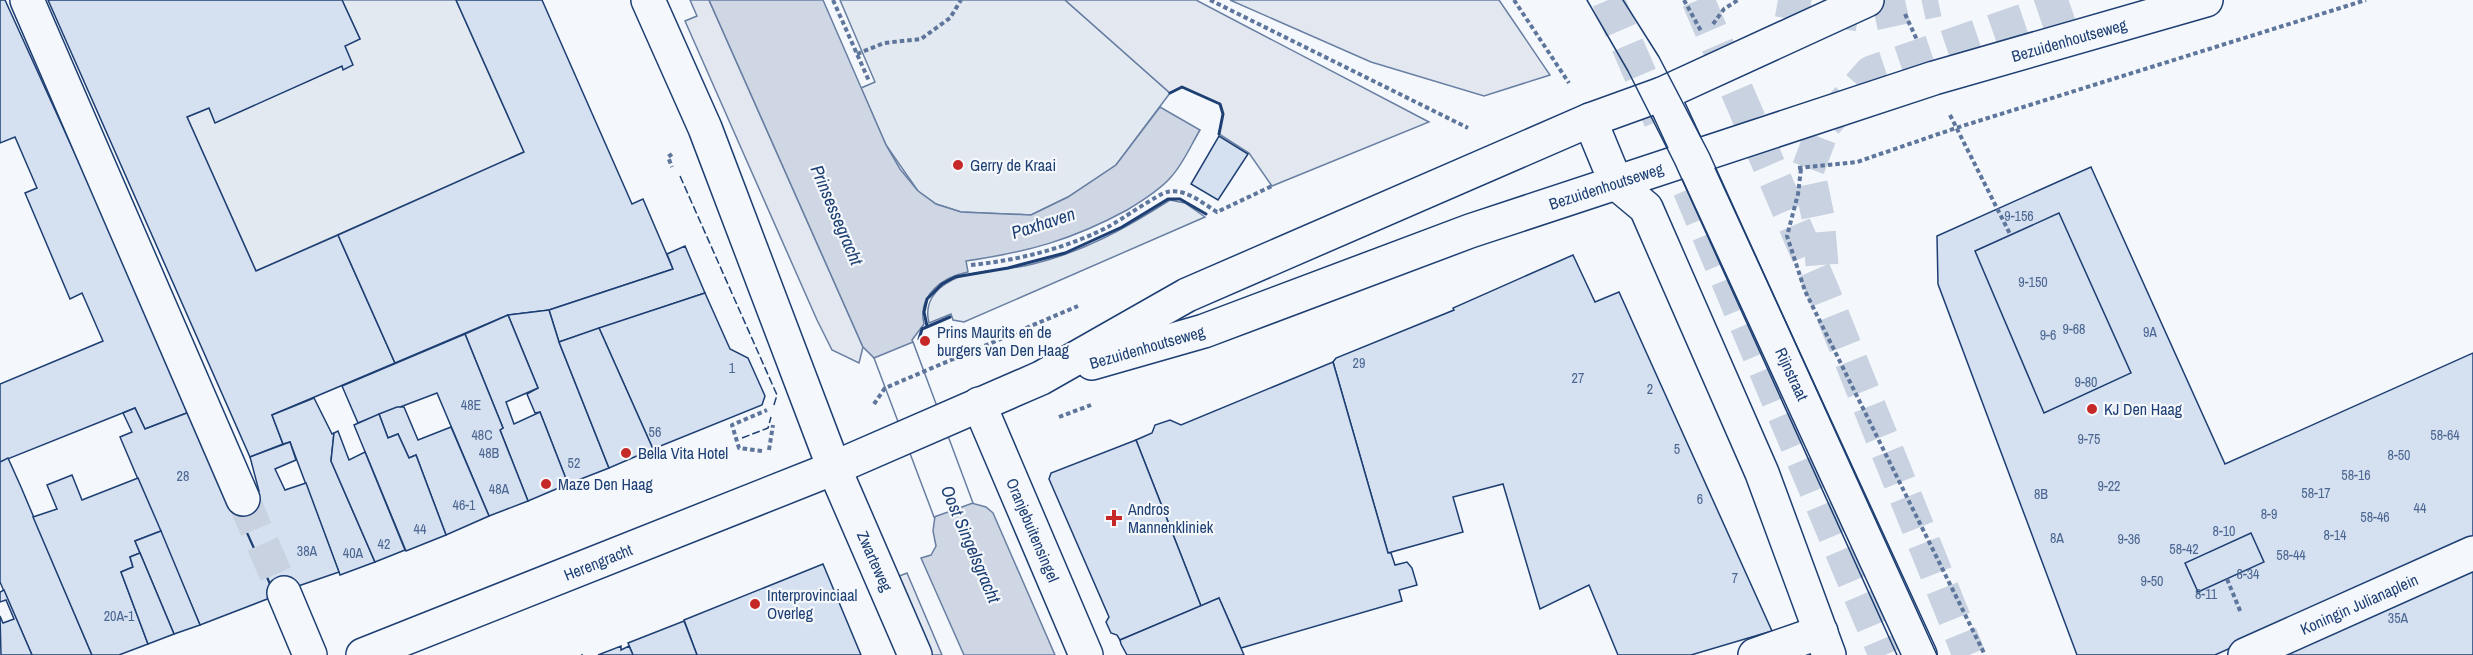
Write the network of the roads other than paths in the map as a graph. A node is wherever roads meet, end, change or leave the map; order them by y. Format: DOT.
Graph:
graph roads {
  1 [pos="27,0"];
  2 [pos="648,0"];
  3 [pos="1867,0"];
  4 [pos="2206,0"];
  5 [pos="2174,5"];
  6 [pos="1662,94"];
  7 [pos="1590,120"];
  8 [pos="1692,159"];
  9 [pos="1616,183"];
  10 [pos="1041,378"];
  11 [pos="979,405"];
  12 [pos="834,468"];
  13 [pos="243,499"];
  14 [pos="2473,553"];
  15 [pos="284,593"];
  16 [pos="1825,643"];
  17 [pos="310,655"];
  18 [pos="363,655"];
  19 [pos="915,655"];
  20 [pos="1086,655"];
  21 [pos="1755,655"];
  22 [pos="1920,655"];
  23 [pos="2245,655"];
  1 -- 13 [label="street"];
  2 -- 12 [label="street"];
  3 -- 6 [label="street, Bezuidenhoutseweg"];
  4 -- 5 [label="street, Bezuidenhoutseweg"];
  5 -- 8 [label="street, Bezuidenhoutseweg"];
  6 -- 7 [label="street, Bezuidenhoutseweg"];
  6 -- 8 [label="street, Rijnstraat"];
  7 -- 9 [label="street"];
  7 -- 10 [label="street, Bezuidenhoutseweg"];
  8 -- 9 [label="street, Bezuidenhoutseweg"];
  8 -- 22 [label="street, Rijnstraat"];
  9 -- 10 [label="street, Bezuidenhoutseweg"];
  9 -- 16 [label="street"];
  10 -- 11 [label="street, Bezuidenhoutseweg"];
  11 -- 12 [label="street, Bezuidenhoutseweg"];
  11 -- 20 [label="street, Oranjebuitensingel"];
  12 -- 18 [label="street, Herengracht"];
  12 -- 19 [label="street, Zwarteweg"];
  14 -- 23 [label="street, Koningin Julianaplein"];
  15 -- 17 [label="street"];
  16 -- 21 [label="street"];
}
